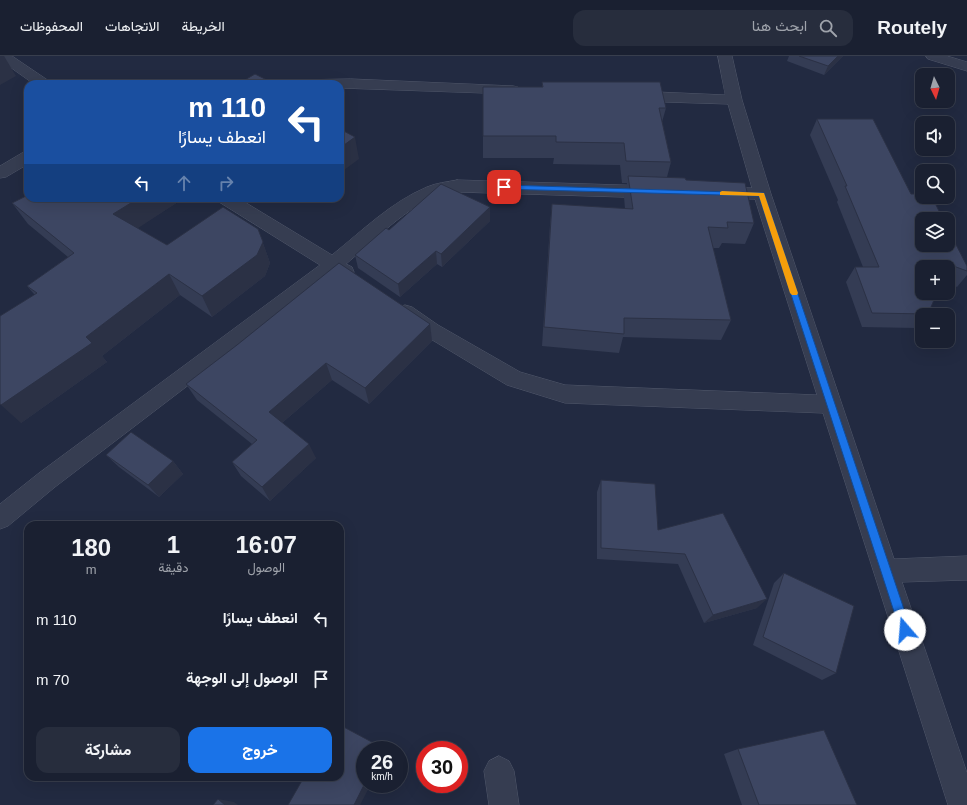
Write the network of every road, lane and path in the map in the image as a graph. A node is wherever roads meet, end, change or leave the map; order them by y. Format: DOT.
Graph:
graph roads {
  1 [pos="3,56"];
  2 [pos="725,56"];
  3 [pos="933,56"];
  4 [pos="967,67"];
  5 [pos="38,80"];
  6 [pos="344,84"];
  7 [pos="531,91"];
  8 [pos="617,95"];
  9 [pos="734,100"];
  10 [pos="24,159"];
  11 [pos="0,173"];
  12 [pos="668,192"];
  13 [pos="700,193"];
  14 [pos="762,194"];
  15 [pos="232,202"];
  16 [pos="334,264"];
  17 [pos="360,282"];
  18 [pos="392,304"];
  19 [pos="831,404"];
  20 [pos="0,518"];
  21 [pos="967,568"];
  22 [pos="886,571"];
  23 [pos="500,772"];
  24 [pos="504,805"];
  25 [pos="963,805"];
  1 -- 5 [label="street"];
  2 -- 9 [label="street"];
  3 -- 4 [label="street"];
  6 -- 7 [label="street"];
  8 -- 9 [label="street"];
  9 -- 14 [label="street"];
  10 -- 11 [label="street"];
  12 -- 16 [label="street"];
  13 -- 14 [label="street"];
  14 -- 19 [label="street"];
  15 -- 16 [label="street"];
  16 -- 17 [label="street"];
  16 -- 20 [label="street"];
  18 -- 19 [label="street"];
  19 -- 22 [label="street"];
  21 -- 22 [label="street"];
  22 -- 25 [label="street"];
  23 -- 24 [label="street"];
}
